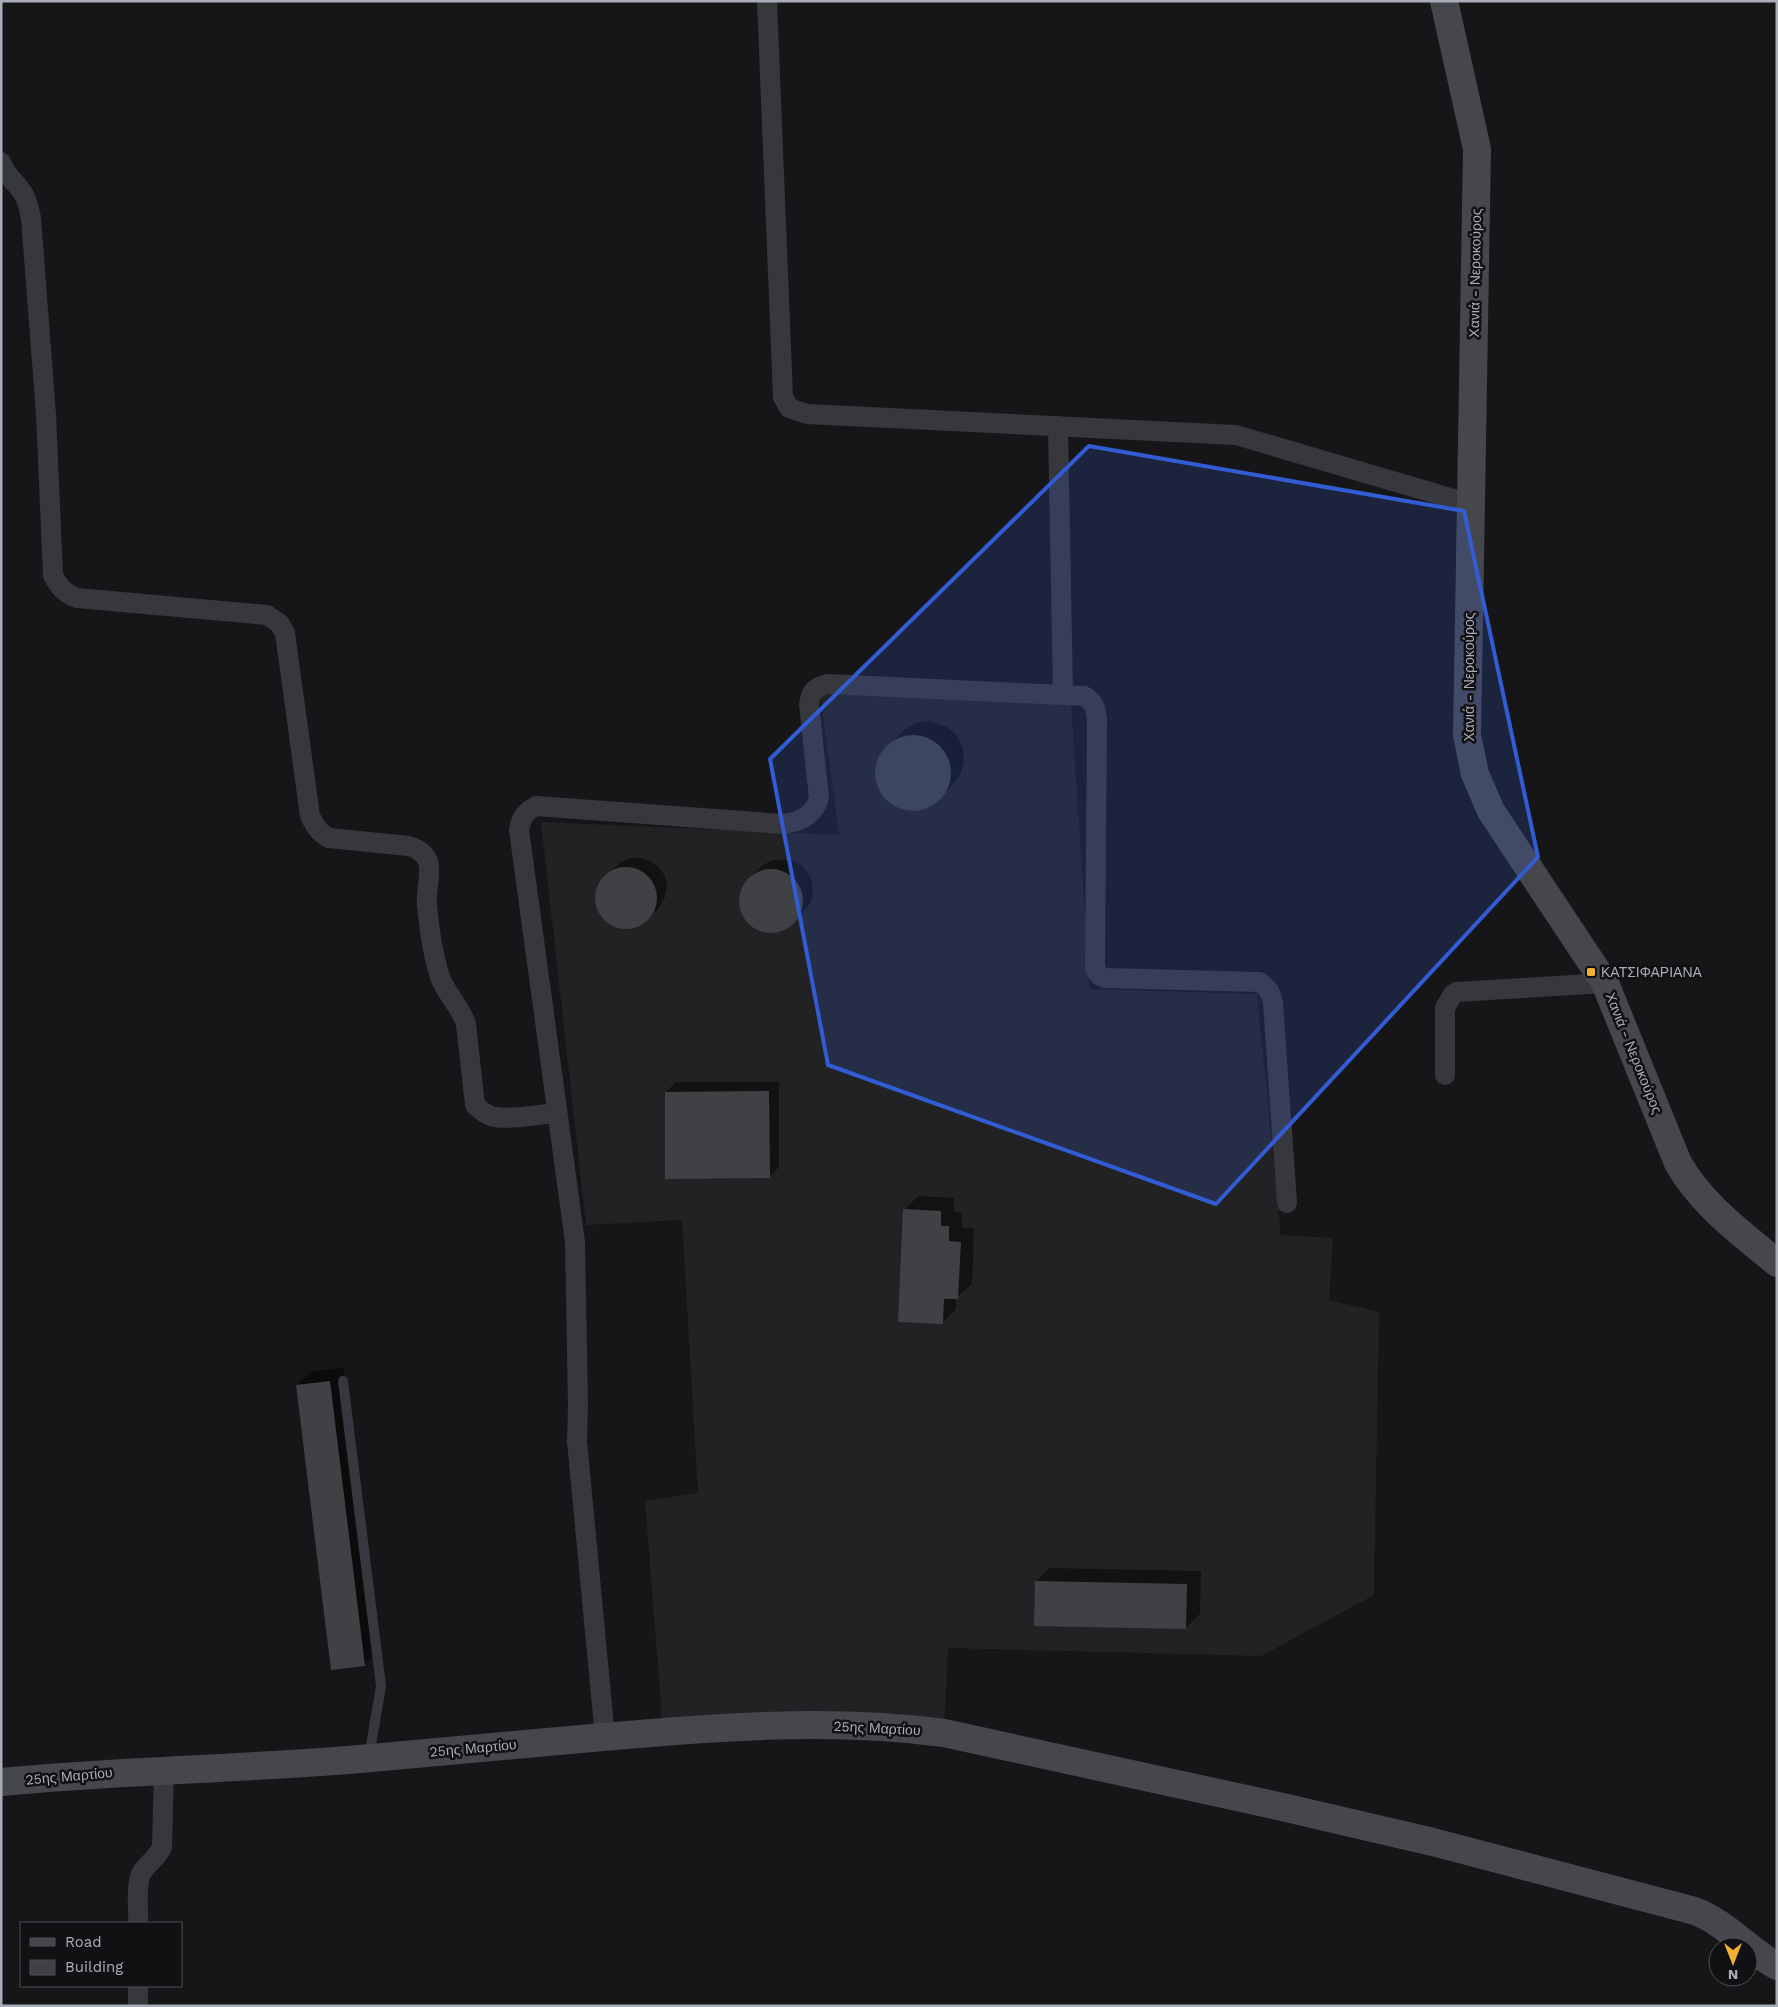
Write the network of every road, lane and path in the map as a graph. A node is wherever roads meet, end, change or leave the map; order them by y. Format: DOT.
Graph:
graph roads {
  1 [pos="767,1"];
  2 [pos="1444,1"];
  3 [pos="1,162"];
  4 [pos="1058,426"];
  5 [pos="1471,504"];
  6 [pos="1063,694"];
  7 [pos="1605,983"];
  8 [pos="1445,1076"];
  9 [pos="557,1113"];
  10 [pos="1287,1203"];
  11 [pos="1777,1263"];
  12 [pos="343,1381"];
  13 [pos="605,1737"];
  14 [pos="369,1758"];
  15 [pos="164,1770"];
  16 [pos="1,1782"];
  17 [pos="138,1922"];
  18 [pos="1777,1966"];
  19 [pos="138,1987"];
  20 [pos="138,2006"];
  1 -- 4 [label="street"];
  2 -- 5 [label="main road, Χανιά - Νεροκούρος"];
  3 -- 9 [label="street"];
  4 -- 5 [label="street"];
  4 -- 6 [label="street"];
  5 -- 7 [label="main road, Χανιά - Νεροκούρος"];
  6 -- 9 [label="street"];
  6 -- 10 [label="street"];
  7 -- 8 [label="street"];
  7 -- 11 [label="main road, Χανιά - Νεροκούρος"];
  9 -- 13 [label="street"];
  12 -- 14 [label="lane"];
  13 -- 14 [label="main road, 25ης Μαρτίου"];
  13 -- 18 [label="main road, 25ης Μαρτίου"];
  14 -- 15 [label="main road, 25ης Μαρτίου"];
  15 -- 16 [label="main road, 25ης Μαρτίου"];
  15 -- 17 [label="street"];
  19 -- 20 [label="street"];
}
